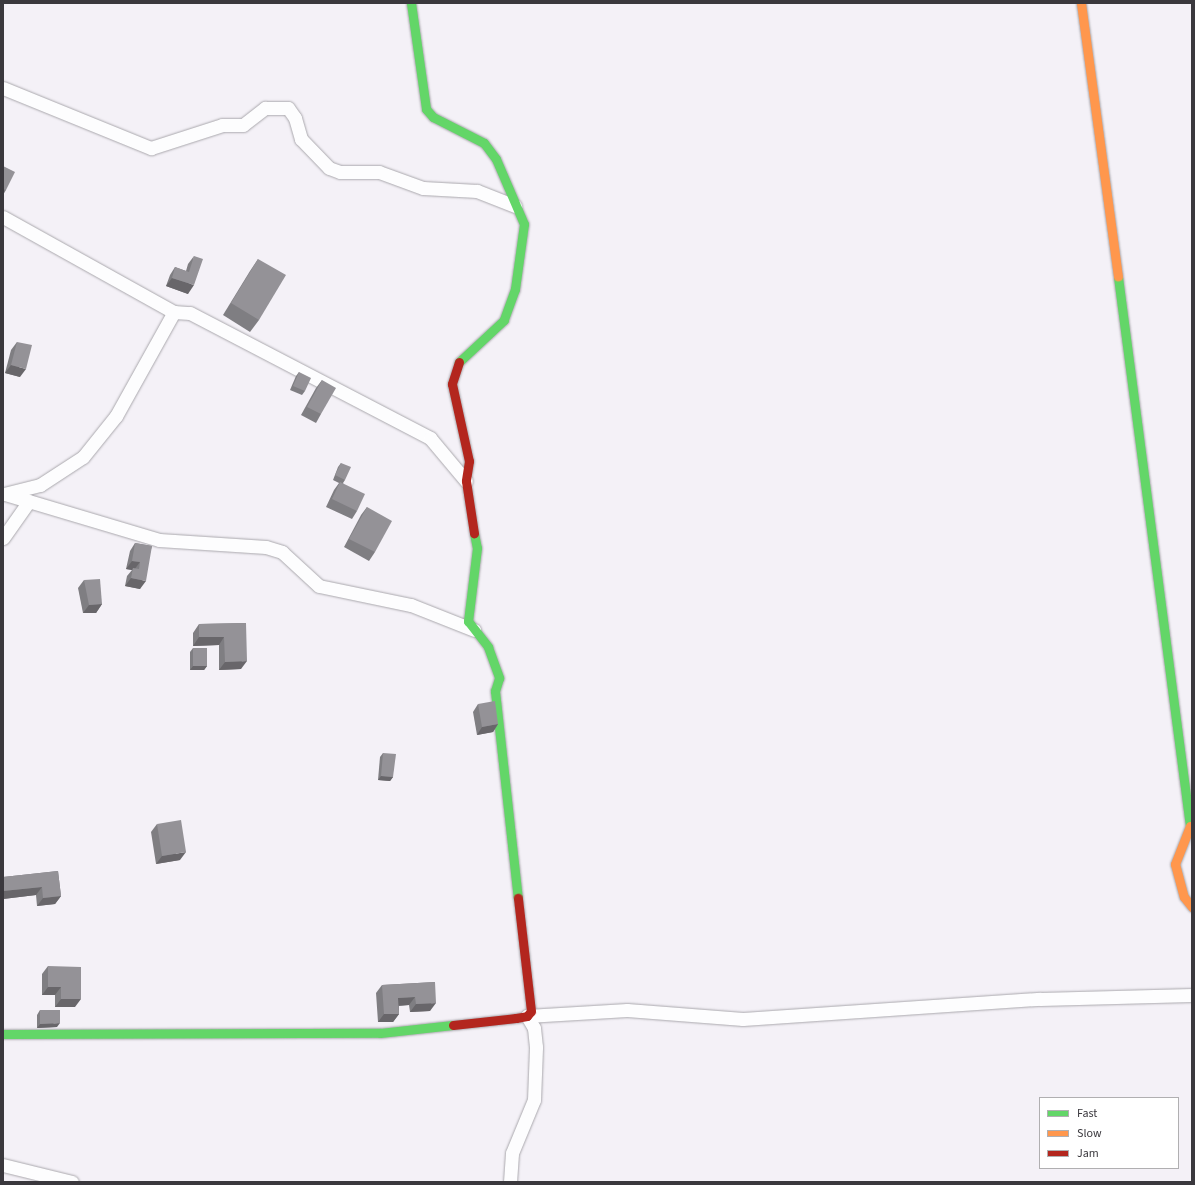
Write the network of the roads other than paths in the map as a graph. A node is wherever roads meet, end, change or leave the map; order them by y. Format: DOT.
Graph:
graph roads {
  1 [pos="411,3"];
  2 [pos="1081,3"];
  3 [pos="3,88"];
  4 [pos="515,206"];
  5 [pos="3,217"];
  6 [pos="174,312"];
  7 [pos="466,481"];
  8 [pos="4,494"];
  9 [pos="29,502"];
  10 [pos="3,538"];
  11 [pos="474,630"];
  12 [pos="1192,907"];
  13 [pos="1192,995"];
  14 [pos="527,1016"];
  15 [pos="3,1034"];
  16 [pos="3,1165"];
  17 [pos="72,1182"];
  18 [pos="510,1182"];
  1 -- 4 [label="street"];
  2 -- 12 [label="street"];
  3 -- 4 [label="street"];
  4 -- 7 [label="street"];
  5 -- 6 [label="street"];
  6 -- 7 [label="street"];
  6 -- 8 [label="street"];
  7 -- 11 [label="street"];
  8 -- 9 [label="street"];
  9 -- 10 [label="street"];
  9 -- 11 [label="street"];
  11 -- 14 [label="street"];
  13 -- 14 [label="street"];
  14 -- 15 [label="street"];
  14 -- 18 [label="street"];
  16 -- 17 [label="street"];
}
